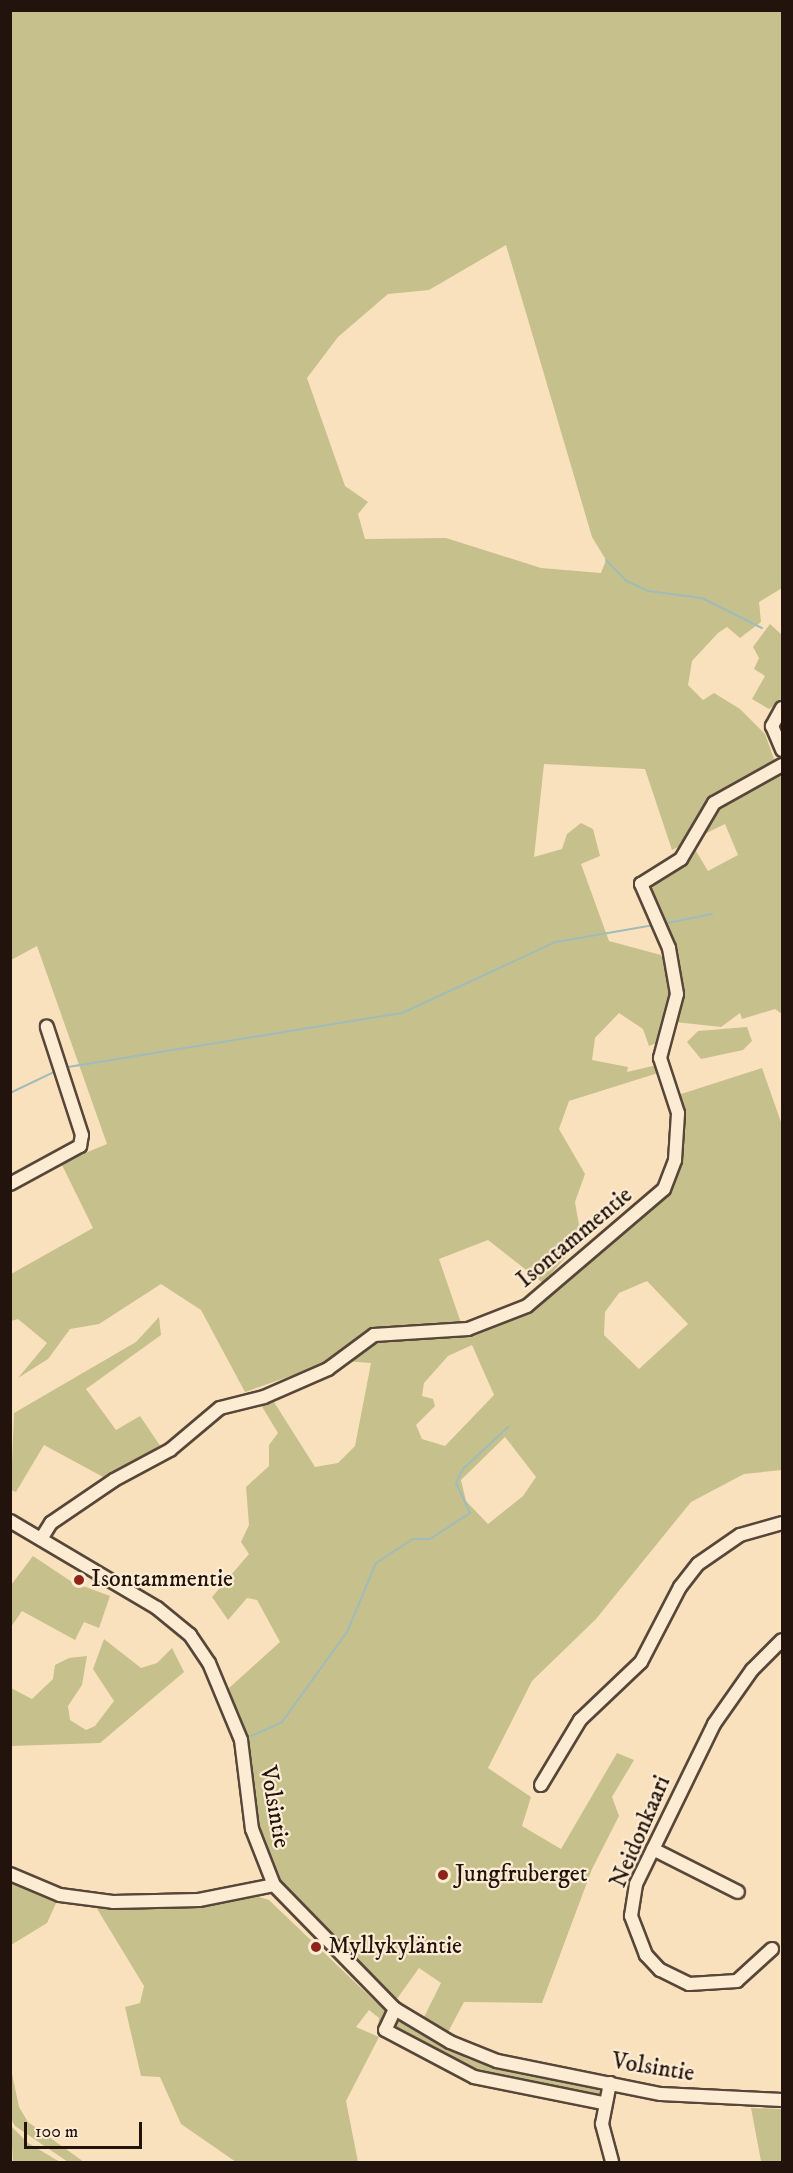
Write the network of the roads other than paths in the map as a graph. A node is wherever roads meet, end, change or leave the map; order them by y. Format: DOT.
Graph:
graph roads {
  1 [pos="783,708"];
  2 [pos="783,750"];
  3 [pos="783,765"];
  4 [pos="47,1027"];
  5 [pos="10,1184"];
  6 [pos="10,1521"];
  7 [pos="783,1523"];
  8 [pos="41,1539"];
  9 [pos="783,1640"];
  10 [pos="541,1785"];
  11 [pos="653,1849"];
  12 [pos="10,1874"];
  13 [pos="274,1885"];
  14 [pos="738,1893"];
  15 [pos="772,1950"];
  16 [pos="395,2009"];
  17 [pos="610,2083"];
  18 [pos="783,2100"];
  19 [pos="603,2103"];
  20 [pos="612,2163"];
  1 -- 2 [label="street"];
  3 -- 8 [label="street, Isontammentie"];
  4 -- 5 [label="street"];
  6 -- 8 [label="street, Volsintie"];
  7 -- 10 [label="street"];
  8 -- 13 [label="street, Volsintie"];
  9 -- 11 [label="street, Neidonkaari"];
  11 -- 14 [label="street"];
  11 -- 15 [label="street, Neidonkaari"];
  12 -- 13 [label="street"];
  13 -- 16 [label="street, Volsintie"];
  16 -- 17 [label="street, Volsintie"];
  16 -- 19 [label="street"];
  17 -- 18 [label="street, Volsintie"];
  17 -- 19 [label="street"];
  19 -- 20 [label="street"];
}
